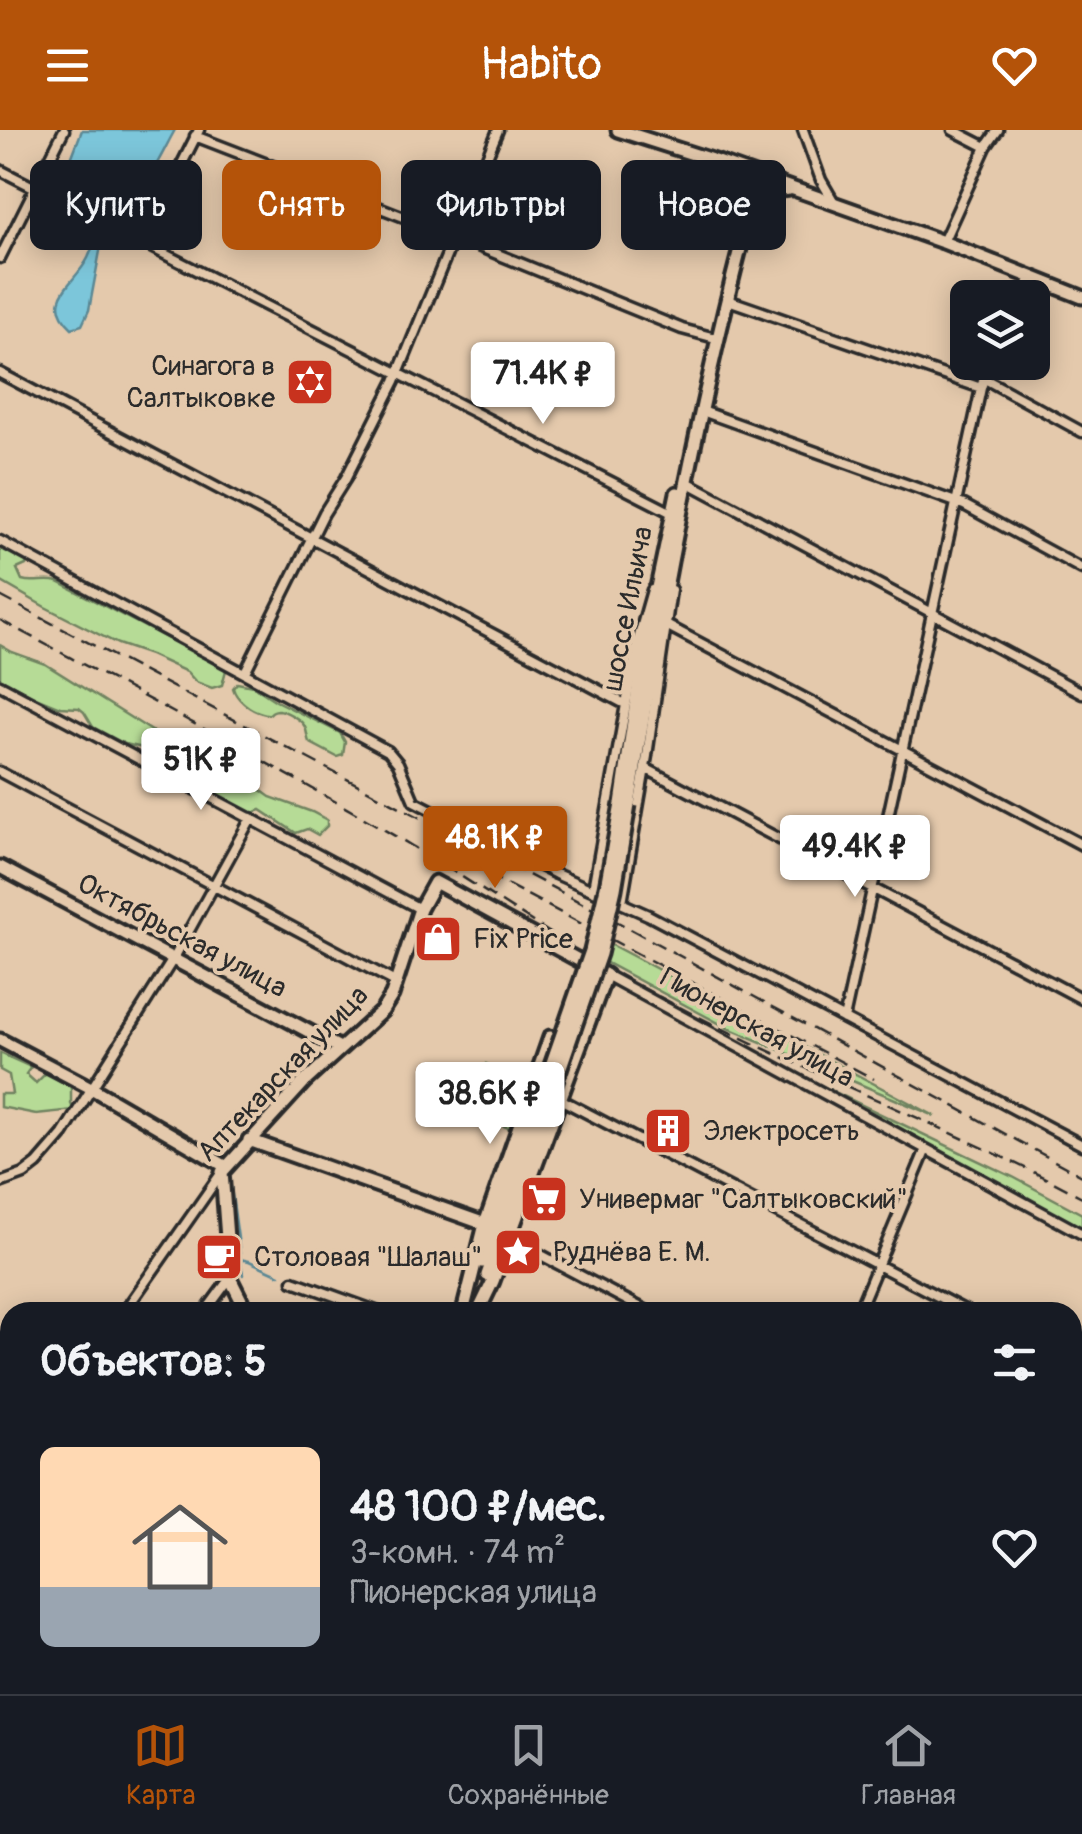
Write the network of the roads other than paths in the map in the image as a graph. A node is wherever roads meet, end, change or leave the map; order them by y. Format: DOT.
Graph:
graph roads {
  1 [pos="64,130"];
  2 [pos="498,130"];
  3 [pos="618,130"];
  4 [pos="803,130"];
  5 [pos="952,130"];
  6 [pos="998,130"];
  7 [pos="197,133"];
  8 [pos="986,147"];
  9 [pos="49,160"];
  10 [pos="184,160"];
  11 [pos="486,160"];
  12 [pos="708,160"];
  13 [pos="0,170"];
  14 [pos="820,178"];
  15 [pos="30,185"];
  16 [pos="786,187"];
  17 [pos="795,190"];
  18 [pos="786,191"];
  19 [pos="30,198"];
  20 [pos="836,204"];
  21 [pos="401,215"];
  22 [pos="942,242"];
  23 [pos="156,250"];
  24 [pos="448,250"];
  25 [pos="488,250"];
  26 [pos="740,250"];
  27 [pos="0,258"];
  28 [pos="1032,276"];
  29 [pos="1030,280"];
  30 [pos="1082,296"];
  31 [pos="728,300"];
  32 [pos="718,340"];
  33 [pos="0,374"];
  34 [pos="398,374"];
  35 [pos="983,380"];
  36 [pos="982,383"];
  37 [pos="702,411"];
  38 [pos="698,427"];
  39 [pos="1082,432"];
  40 [pos="687,482"];
  41 [pos="956,502"];
  42 [pos="672,514"];
  43 [pos="672,537"];
  44 [pos="311,539"];
  45 [pos="0,541"];
  46 [pos="1082,569"];
  47 [pos="932,612"];
  48 [pos="666,626"];
  49 [pos="244,672"];
  50 [pos="0,685"];
  51 [pos="1082,692"];
  52 [pos="625,704"];
  53 [pos="903,750"];
  54 [pos="646,768"];
  55 [pos="0,772"];
  56 [pos="251,818"];
  57 [pos="1082,845"];
  58 [pos="598,859"];
  59 [pos="629,864"];
  60 [pos="0,867"];
  61 [pos="214,886"];
  62 [pos="873,888"];
  63 [pos="593,889"];
  64 [pos="622,902"];
  65 [pos="420,908"];
  66 [pos="173,959"];
  67 [pos="592,967"];
  68 [pos="606,975"];
  69 [pos="397,983"];
  70 [pos="1082,999"];
  71 [pos="844,1020"];
  72 [pos="587,1024"];
  73 [pos="0,1040"];
  74 [pos="340,1048"];
  75 [pos="577,1052"];
  76 [pos="533,1084"];
  77 [pos="92,1089"];
  78 [pos="549,1101"];
  79 [pos="249,1140"];
  80 [pos="1082,1144"];
  81 [pos="926,1149"];
  82 [pos="223,1169"];
  83 [pos="0,1183"];
  84 [pos="202,1198"];
  85 [pos="224,1204"];
  86 [pos="485,1224"];
  87 [pos="1082,1234"];
  88 [pos="509,1238"];
  89 [pos="878,1265"];
  90 [pos="230,1278"];
  91 [pos="292,1282"];
  92 [pos="131,1302"];
  93 [pos="212,1302"];
  94 [pos="242,1302"];
  95 [pos="350,1302"];
  96 [pos="465,1302"];
  97 [pos="468,1302"];
  98 [pos="479,1302"];
  99 [pos="481,1302"];
  100 [pos="630,1302"];
  101 [pos="862,1302"];
  102 [pos="949,1302"];
  1 -- 9 [label="street"];
  2 -- 11 [label="street"];
  3 -- 12 [label="street"];
  4 -- 14 [label="street"];
  5 -- 8 [label="street"];
  6 -- 8 [label="street"];
  7 -- 10 [label="street"];
  7 -- 21 [label="street"];
  8 -- 22 [label="street"];
  13 -- 15 [label="street"];
  14 -- 17 [label="street"];
  14 -- 20 [label="street"];
  16 -- 17 [label="street"];
  17 -- 18 [label="street"];
  17 -- 20 [label="street"];
  19 -- 27 [label="street"];
  20 -- 22 [label="street"];
  22 -- 28 [label="street"];
  23 -- 34 [label="street"];
  24 -- 34 [label="street"];
  25 -- 32 [label="street"];
  26 -- 31 [label="street, шоссе Ильича"];
  28 -- 29 [label="street"];
  28 -- 30 [label="street"];
  31 -- 32 [label="street, шоссе Ильича"];
  31 -- 36 [label="street"];
  32 -- 37 [label="street, шоссе Ильича"];
  33 -- 44 [label="street"];
  34 -- 42 [label="street"];
  34 -- 44 [label="street"];
  35 -- 36 [label="street"];
  36 -- 39 [label="street"];
  36 -- 41 [label="street"];
  37 -- 38 [label="street, шоссе Ильича"];
  37 -- 41 [label="street"];
  38 -- 40 [label="street, шоссе Ильича"];
  38 -- 42 [label="street, шоссе Ильича"];
  40 -- 43 [label="street, шоссе Ильича"];
  40 -- 47 [label="street"];
  41 -- 46 [label="street"];
  41 -- 47 [label="street"];
  42 -- 43 [label="street, шоссе Ильича"];
  43 -- 48 [label="street"];
  43 -- 52 [label="street"];
  43 -- 78 [label="street, шоссе Ильича, bridge"];
  44 -- 49 [label="street"];
  44 -- 52 [label="street"];
  45 -- 49 [label="street"];
  47 -- 51 [label="street"];
  47 -- 53 [label="street"];
  48 -- 53 [label="street"];
  48 -- 54 [label="street"];
  49 -- 63 [label="street"];
  50 -- 56 [label="street"];
  52 -- 58 [label="street"];
  53 -- 57 [label="street"];
  53 -- 62 [label="street"];
  54 -- 59 [label="street"];
  54 -- 62 [label="street"];
  55 -- 61 [label="street"];
  56 -- 61 [label="street"];
  56 -- 65 [label="street"];
  58 -- 59 [label="street"];
  58 -- 63 [label="street"];
  59 -- 64 [label="street"];
  60 -- 66 [label="street, Октябрьская улица"];
  61 -- 66 [label="street"];
  61 -- 69 [label="street"];
  62 -- 70 [label="street"];
  62 -- 71 [label="street"];
  63 -- 64 [label="street"];
  64 -- 71 [label="street"];
  65 -- 67 [label="street, Пионерская улица"];
  65 -- 69 [label="street, Аптекарская улица"];
  66 -- 74 [label="street, Октябрьская улица"];
  66 -- 77 [label="street"];
  67 -- 68 [label="street, Пионерская улица"];
  67 -- 72 [label="street"];
  68 -- 72 [label="street"];
  68 -- 81 [label="street, Пионерская улица"];
  69 -- 74 [label="street, Аптекарская улица"];
  71 -- 80 [label="street"];
  72 -- 75 [label="street"];
  73 -- 77 [label="street"];
  74 -- 79 [label="street, Аптекарская улица"];
  75 -- 76 [label="street"];
  75 -- 78 [label="street"];
  76 -- 78 [label="street"];
  76 -- 86 [label="street"];
  77 -- 82 [label="street"];
  77 -- 83 [label="street"];
  78 -- 88 [label="street"];
  78 -- 89 [label="street"];
  78 -- 97 [label="street"];
  78 -- 98 [label="street"];
  79 -- 82 [label="street, Аптекарская улица"];
  79 -- 86 [label="street"];
  81 -- 87 [label="street, Пионерская улица"];
  81 -- 89 [label="street"];
  82 -- 84 [label="street, Аптекарская улица"];
  82 -- 85 [label="street"];
  84 -- 85 [label="street"];
  84 -- 92 [label="street, Аптекарская улица"];
  85 -- 90 [label="street"];
  86 -- 96 [label="street"];
  88 -- 99 [label="street"];
  88 -- 100 [label="street"];
  89 -- 101 [label="street"];
  89 -- 102 [label="street"];
  90 -- 93 [label="street"];
  90 -- 94 [label="street"];
  91 -- 95 [label="street"];
}
